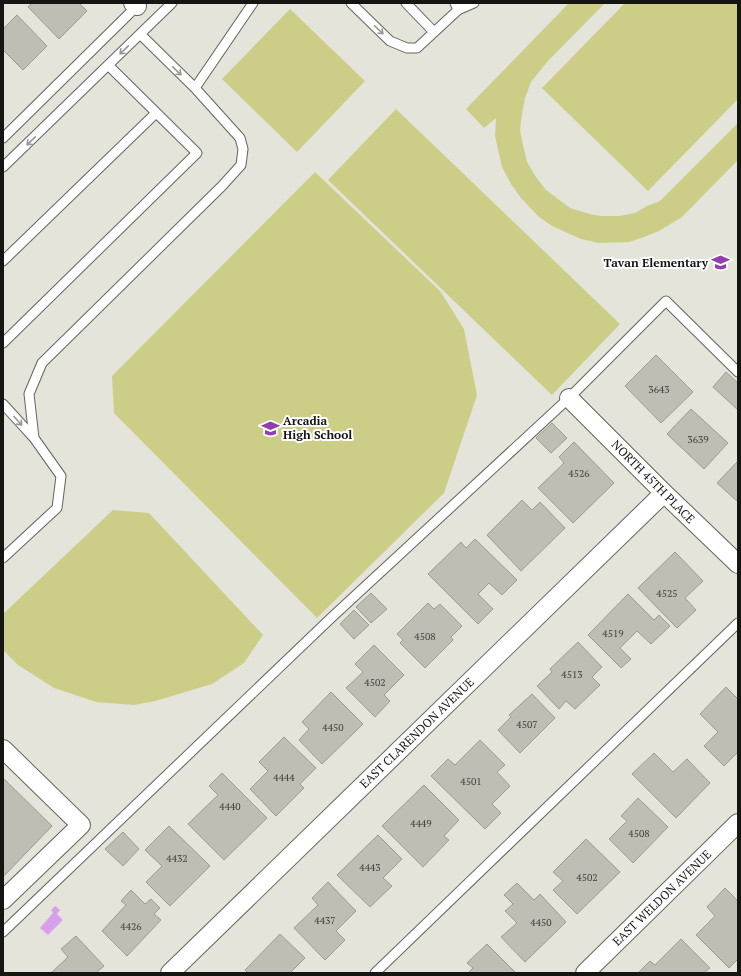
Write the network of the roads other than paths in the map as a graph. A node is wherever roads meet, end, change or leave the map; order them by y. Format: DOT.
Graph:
graph roads {
  1 [pos="172,3"];
  2 [pos="253,3"];
  3 [pos="351,3"];
  4 [pos="406,3"];
  5 [pos="474,3"];
  6 [pos="137,4"];
  7 [pos="456,7"];
  8 [pos="434,32"];
  9 [pos="140,34"];
  10 [pos="108,65"];
  11 [pos="195,88"];
  12 [pos="156,113"];
  13 [pos="3,138"];
  14 [pos="3,167"];
  15 [pos="3,261"];
  16 [pos="3,343"];
  17 [pos="738,372"];
  18 [pos="569,398"];
  19 [pos="3,404"];
  20 [pos="34,438"];
  21 [pos="664,493"];
  22 [pos="3,558"];
  23 [pos="738,564"];
  24 [pos="738,623"];
  25 [pos="3,749"];
  26 [pos="738,823"];
  27 [pos="3,900"];
  28 [pos="3,932"];
  29 [pos="170,973"];
  30 [pos="375,973"];
  31 [pos="585,973"];
  1 -- 9 [label="lane"];
  2 -- 11 [label="lane"];
  3 -- 8 [label="lane, one-way"];
  4 -- 8 [label="lane"];
  5 -- 7 [label="lane"];
  6 -- 13 [label="lane"];
  7 -- 8 [label="lane"];
  9 -- 10 [label="lane, one-way"];
  9 -- 11 [label="lane, one-way"];
  10 -- 12 [label="lane"];
  10 -- 14 [label="lane, one-way"];
  11 -- 20 [label="lane"];
  12 -- 15 [label="lane"];
  12 -- 16 [label="lane"];
  17 -- 18 [label="lane"];
  18 -- 21 [label="street, NORTH 45TH PLACE"];
  18 -- 28 [label="lane"];
  19 -- 20 [label="lane, one-way"];
  20 -- 22 [label="lane"];
  21 -- 23 [label="street, NORTH 45TH PLACE"];
  21 -- 29 [label="street, EAST CLARENDON AVENUE"];
  24 -- 30 [label="lane"];
  25 -- 27 [label="street"];
  26 -- 31 [label="street, EAST WELDON AVENUE"];
}
